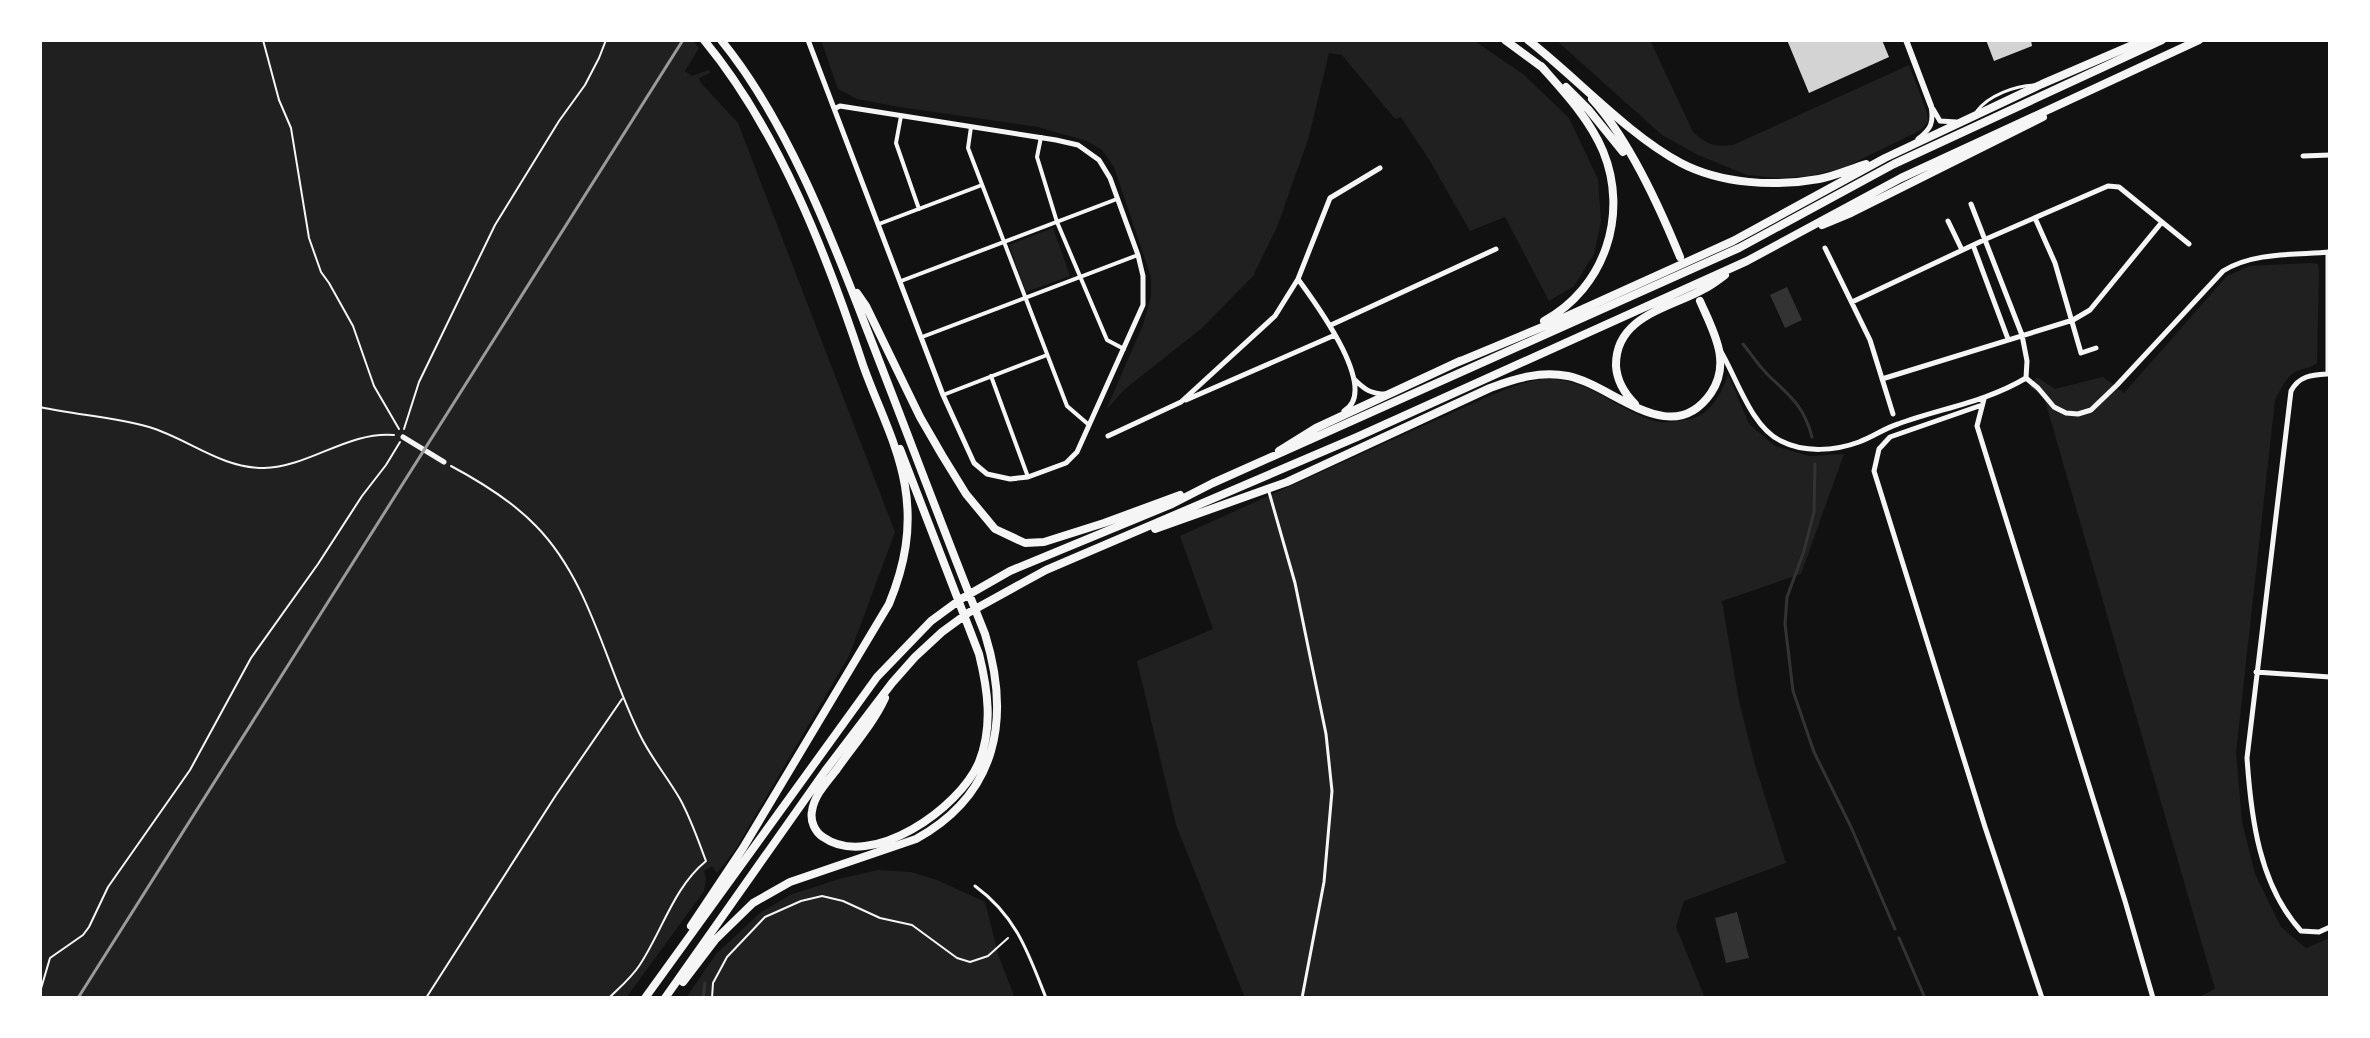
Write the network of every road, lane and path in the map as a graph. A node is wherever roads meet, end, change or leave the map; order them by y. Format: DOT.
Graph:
graph roads {
  1 [pos="263,40"];
  2 [pos="606,40"];
  3 [pos="704,40"];
  4 [pos="808,40"];
  5 [pos="1505,40"];
  6 [pos="1528,40"];
  7 [pos="1906,40"];
  8 [pos="2144,40"];
  9 [pos="2162,40"];
  10 [pos="2199,40"];
  11 [pos="724,43"];
  12 [pos="1555,61"];
  13 [pos="1541,66"];
  14 [pos="1931,106"];
  15 [pos="836,108"];
  16 [pos="901,116"];
  17 [pos="1961,122"];
  18 [pos="971,127"];
  19 [pos="1041,137"];
  20 [pos="1912,144"];
  21 [pos="2330,155"];
  22 [pos="2303,156"];
  23 [pos="1885,158"];
  24 [pos="1380,168"];
  25 [pos="1645,182"];
  26 [pos="982,185"];
  27 [pos="1117,199"];
  28 [pos="1971,204"];
  29 [pos="919,209"];
  30 [pos="2035,218"];
  31 [pos="1948,221"];
  32 [pos="1057,222"];
  33 [pos="2162,222"];
  34 [pos="879,224"];
  35 [pos="1986,239"];
  36 [pos="1004,242"];
  37 [pos="2189,244"];
  38 [pos="1973,245"];
  39 [pos="1825,248"];
  40 [pos="1496,249"];
  41 [pos="1962,250"];
  42 [pos="2329,252"];
  43 [pos="1138,255"];
  44 [pos="1680,257"];
  45 [pos="1747,261"];
  46 [pos="1080,277"];
  47 [pos="847,279"];
  48 [pos="1298,279"];
  49 [pos="901,281"];
  50 [pos="1025,298"];
  51 [pos="1700,301"];
  52 [pos="1852,302"];
  53 [pos="2073,320"];
  54 [pos="1331,325"];
  55 [pos="1335,335"];
  56 [pos="2022,335"];
  57 [pos="922,337"];
  58 [pos="2008,339"];
  59 [pos="857,343"];
  60 [pos="2096,348"];
  61 [pos="1124,349"];
  62 [pos="1720,349"];
  63 [pos="1047,355"];
  64 [pos="1456,363"];
  65 [pos="2328,374"];
  66 [pos="991,376"];
  67 [pos="2026,378"];
  68 [pos="1354,379"];
  69 [pos="1882,379"];
  70 [pos="1391,394"];
  71 [pos="943,395"];
  72 [pos="1181,402"];
  73 [pos="1983,402"];
  74 [pos="40,407"];
  75 [pos="1645,412"];
  76 [pos="1893,414"];
  77 [pos="1089,425"];
  78 [pos="1316,428"];
  79 [pos="1108,436"];
  80 [pos="403,437"];
  81 [pos="1268,459"];
  82 [pos="444,462"];
  83 [pos="1028,477"];
  84 [pos="1213,483"];
  85 [pos="1269,490"];
  86 [pos="1097,549"];
  87 [pos="2256,672"];
  88 [pos="2330,677"];
  89 [pos="892,683"];
  90 [pos="623,698"];
  91 [pos="975,886"];
  92 [pos="2330,927"];
  93 [pos="1008,938"];
  94 [pos="676,955"];
  95 [pos="40,992"];
  96 [pos="426,998"];
  97 [pos="609,998"];
  98 [pos="645,998"];
  99 [pos="668,998"];
  100 [pos="712,998"];
  101 [pos="1046,998"];
  102 [pos="1302,998"];
  103 [pos="2042,998"];
  104 [pos="2153,998"];
  1 -- 80 [label="path"];
  2 -- 80 [label="path"];
  3 -- 59 [label="highway"];
  4 -- 15 [label="street"];
  5 -- 13 [label="highway"];
  6 -- 12 [label="highway"];
  7 -- 14 [label="street"];
  8 -- 17 [label="highway"];
  9 -- 81 [label="highway"];
  10 -- 45 [label="highway"];
  11 -- 47 [label="highway"];
  12 -- 23 [label="highway"];
  12 -- 25 [label="highway"];
  13 -- 25 [label="highway"];
  13 -- 64 [label="highway"];
  14 -- 17 [label="street"];
  14 -- 20 [label="street"];
  15 -- 16 [label="street"];
  15 -- 34 [label="street"];
  16 -- 18 [label="street"];
  16 -- 29 [label="street"];
  17 -- 20 [label="highway"];
  18 -- 19 [label="street"];
  18 -- 26 [label="street"];
  19 -- 27 [label="street"];
  19 -- 32 [label="street"];
  20 -- 23 [label="highway"];
  21 -- 22 [label="street"];
  23 -- 64 [label="highway"];
  24 -- 48 [label="street"];
  25 -- 44 [label="highway"];
  26 -- 29 [label="street"];
  26 -- 36 [label="street"];
  27 -- 32 [label="street"];
  27 -- 43 [label="street"];
  28 -- 35 [label="street"];
  29 -- 34 [label="street"];
  30 -- 33 [label="street"];
  30 -- 35 [label="street"];
  30 -- 53 [label="street"];
  31 -- 41 [label="street"];
  32 -- 36 [label="street"];
  32 -- 46 [label="street"];
  33 -- 37 [label="street"];
  33 -- 53 [label="street"];
  34 -- 49 [label="street"];
  35 -- 38 [label="street"];
  35 -- 56 [label="street"];
  36 -- 49 [label="street"];
  36 -- 50 [label="street"];
  38 -- 41 [label="street"];
  38 -- 58 [label="street"];
  39 -- 52 [label="street"];
  40 -- 54 [label="street"];
  41 -- 52 [label="street"];
  42 -- 65 [label="street"];
  42 -- 67 [label="street"];
  43 -- 46 [label="street"];
  43 -- 61 [label="street"];
  45 -- 75 [label="highway"];
  45 -- 86 [label="highway"];
  46 -- 50 [label="street"];
  46 -- 61 [label="street"];
  47 -- 84 [label="highway"];
  47 -- 99 [label="highway"];
  48 -- 54 [label="street"];
  48 -- 72 [label="street"];
  49 -- 57 [label="street"];
  50 -- 57 [label="street"];
  50 -- 63 [label="street"];
  51 -- 62 [label="highway"];
  52 -- 69 [label="street"];
  53 -- 56 [label="street"];
  53 -- 60 [label="street"];
  54 -- 55 [label="street"];
  55 -- 68 [label="street"];
  55 -- 72 [label="street"];
  56 -- 58 [label="street"];
  56 -- 67 [label="street"];
  57 -- 71 [label="street"];
  58 -- 69 [label="street"];
  59 -- 89 [label="highway"];
  59 -- 94 [label="highway"];
  61 -- 77 [label="street"];
  62 -- 73 [label="street"];
  62 -- 75 [label="highway"];
  63 -- 66 [label="street"];
  63 -- 77 [label="street"];
  64 -- 70 [label="highway"];
  65 -- 87 [label="street"];
  66 -- 71 [label="street"];
  66 -- 83 [label="street"];
  67 -- 73 [label="street"];
  68 -- 70 [label="street"];
  68 -- 78 [label="street"];
  69 -- 76 [label="street"];
  70 -- 78 [label="highway"];
  71 -- 83 [label="street"];
  72 -- 79 [label="street"];
  73 -- 103 [label="street"];
  73 -- 104 [label="street"];
  74 -- 80 [label="path"];
  75 -- 85 [label="highway"];
  77 -- 83 [label="street"];
  78 -- 81 [label="highway"];
  80 -- 82 [label="street"];
  80 -- 95 [label="path"];
  81 -- 84 [label="highway"];
  82 -- 90 [label="path"];
  84 -- 94 [label="highway"];
  85 -- 86 [label="highway"];
  85 -- 102 [label="lane"];
  86 -- 89 [label="highway"];
  87 -- 88 [label="street"];
  87 -- 92 [label="street"];
  89 -- 99 [label="highway"];
  90 -- 96 [label="path"];
  90 -- 97 [label="path"];
  91 -- 101 [label="lane"];
  93 -- 100 [label="path"];
  94 -- 98 [label="highway"];
}
